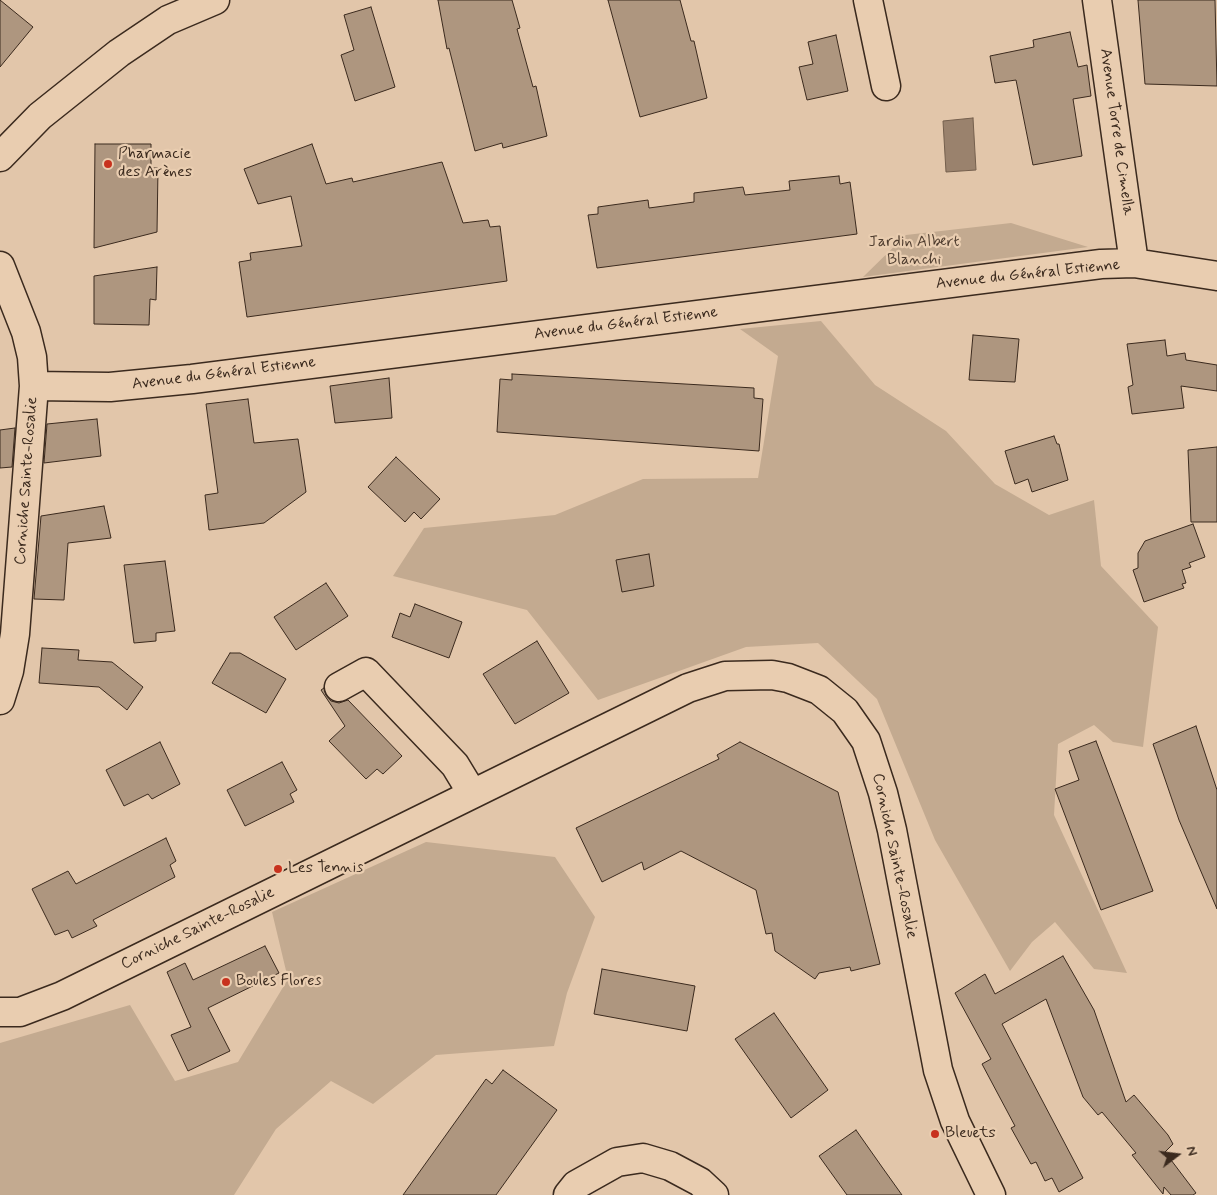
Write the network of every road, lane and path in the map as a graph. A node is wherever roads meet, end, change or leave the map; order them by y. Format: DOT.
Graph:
graph roads {
  1 [pos="215,0"];
  2 [pos="868,0"];
  3 [pos="1097,0"];
  4 [pos="886,86"];
  5 [pos="0,157"];
  6 [pos="1134,264"];
  7 [pos="0,266"];
  8 [pos="1217,276"];
  9 [pos="34,386"];
  10 [pos="339,687"];
  11 [pos="0,700"];
  12 [pos="472,793"];
  13 [pos="0,1012"];
  14 [pos="568,1195"];
  15 [pos="714,1195"];
  16 [pos="991,1195"];
  1 -- 5 [label="street"];
  2 -- 4 [label="street"];
  3 -- 6 [label="street, Avenue Torre de Cimella"];
  6 -- 8 [label="street, Avenue du Général Estienne"];
  6 -- 9 [label="street, Avenue du Général Estienne"];
  7 -- 9 [label="street, Corniche Sainte-Rosalie"];
  9 -- 11 [label="street, Corniche Sainte-Rosalie"];
  10 -- 12 [label="street"];
  12 -- 13 [label="street, Corniche Sainte-Rosalie"];
  12 -- 16 [label="street, Corniche Sainte-Rosalie"];
  14 -- 15 [label="street"];
}
